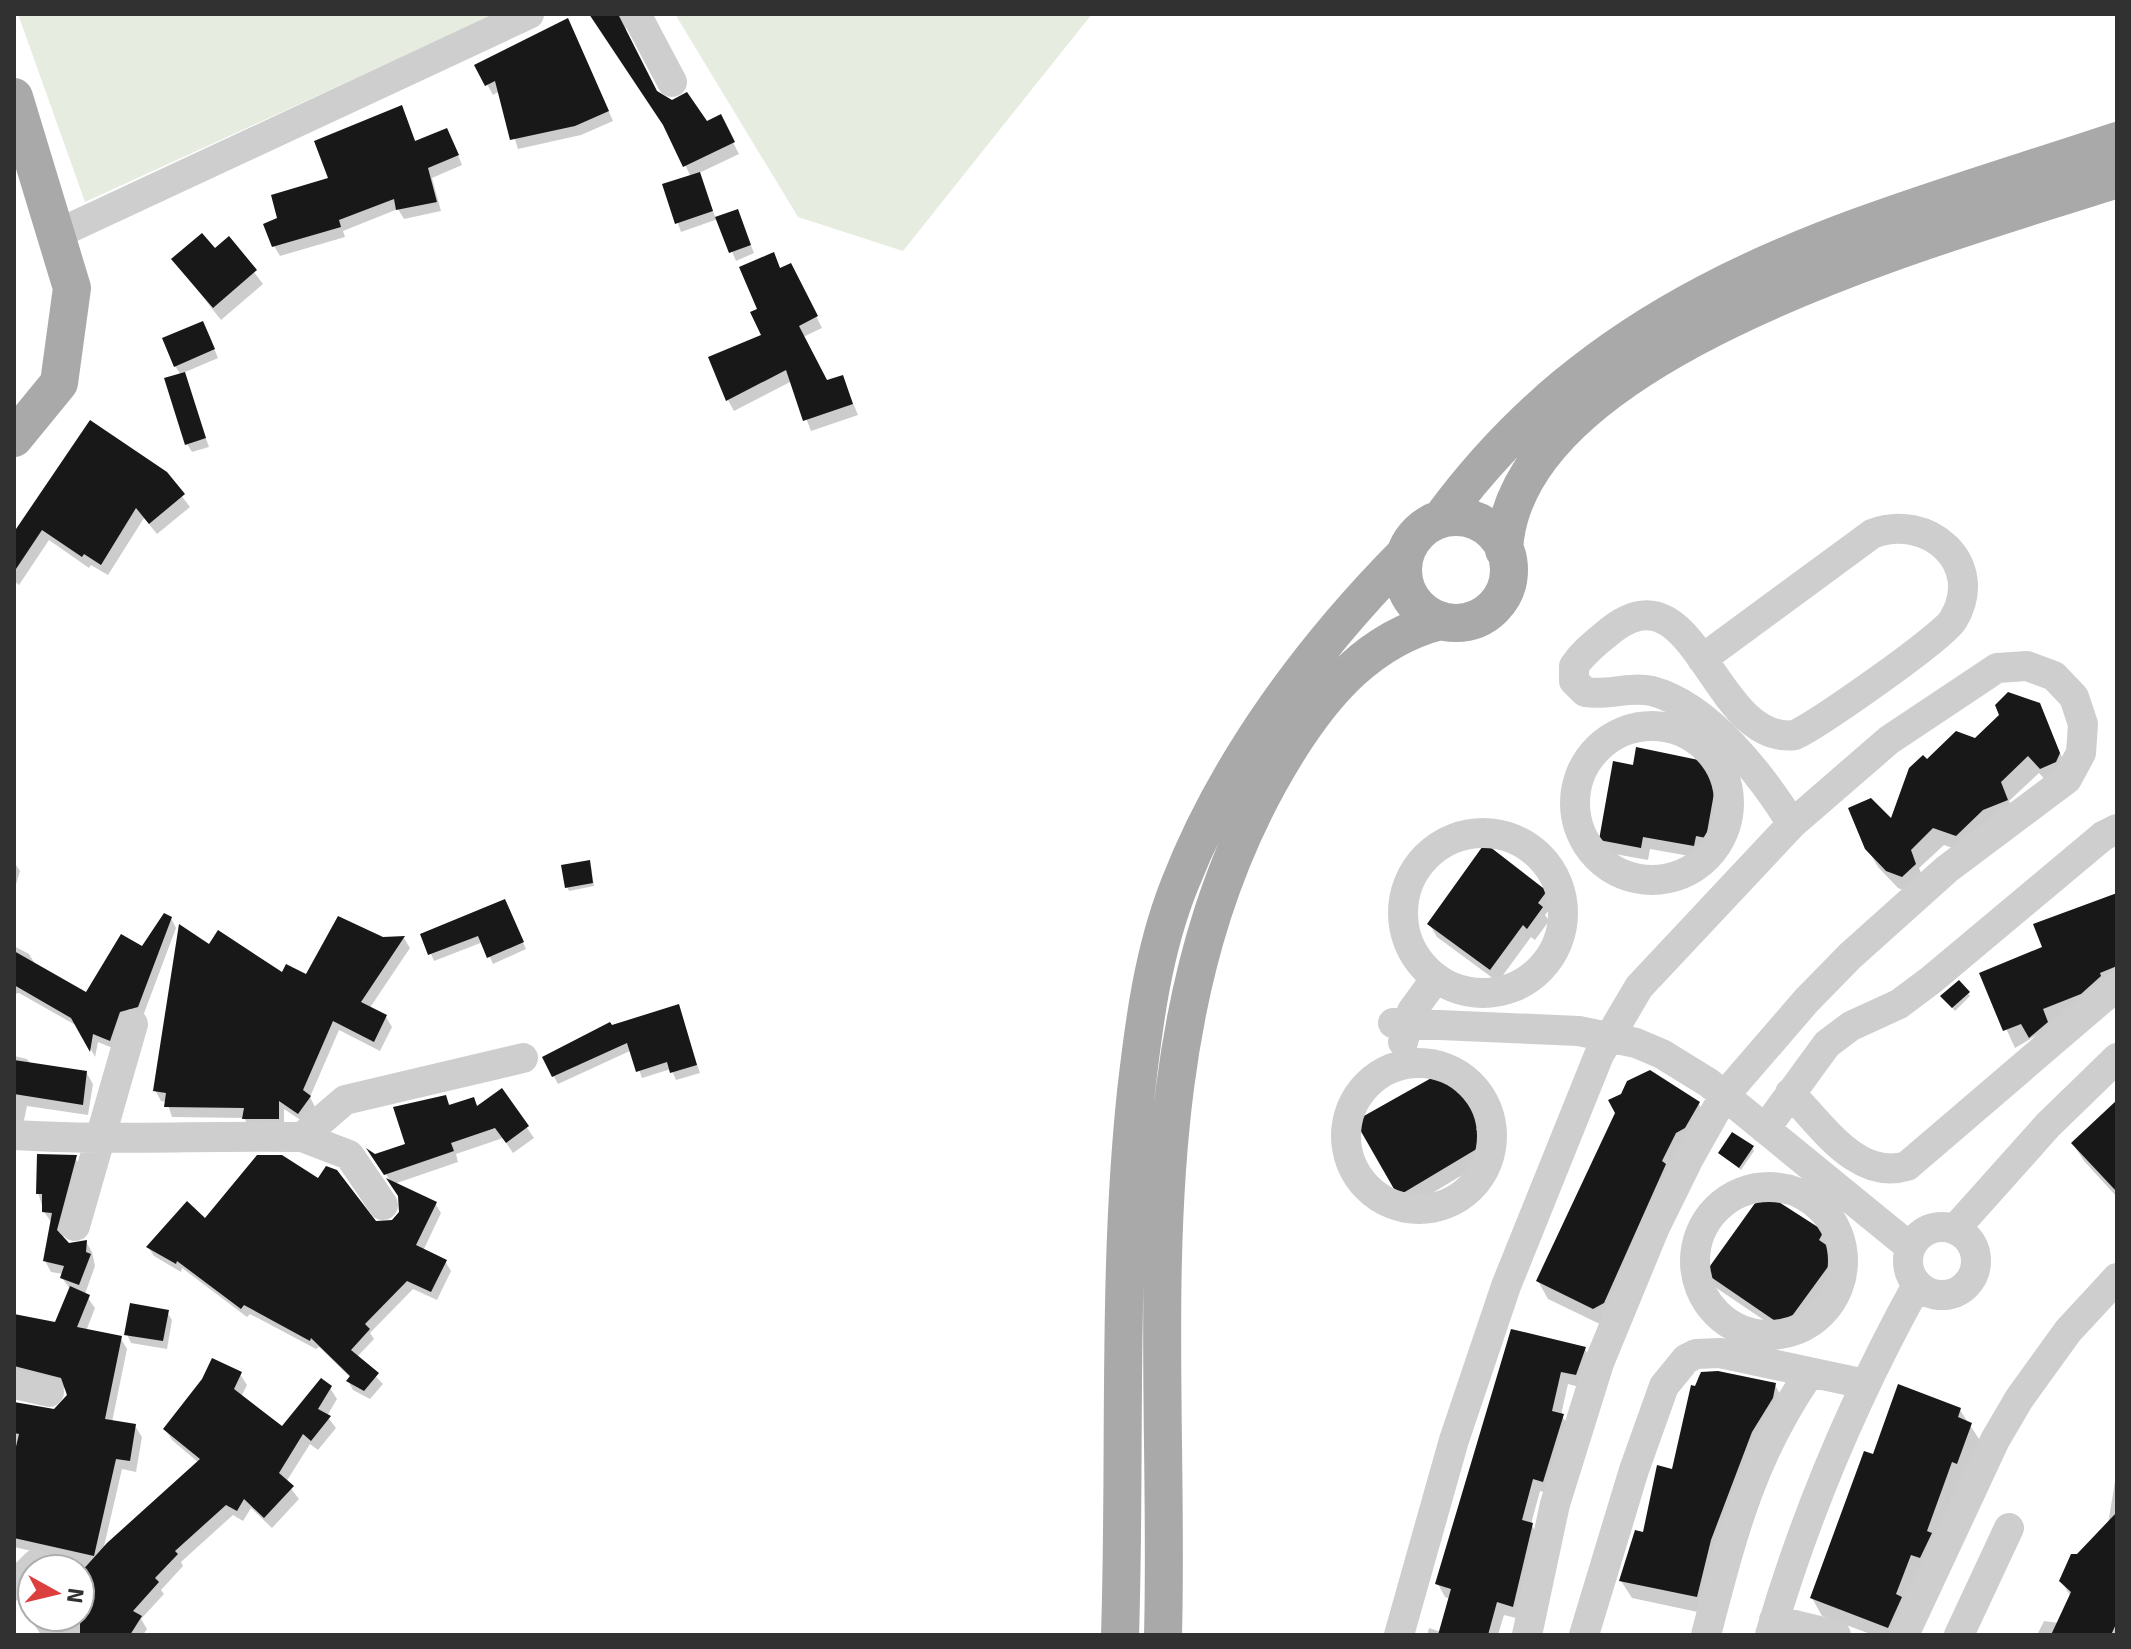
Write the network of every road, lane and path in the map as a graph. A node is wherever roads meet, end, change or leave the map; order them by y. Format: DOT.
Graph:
graph roads {
  1 [pos="529,14"];
  2 [pos="636,14"];
  3 [pos="672,82"];
  4 [pos="14,97"];
  5 [pos="2117,141"];
  6 [pos="2117,179"];
  7 [pos="57,234"];
  8 [pos="14,438"];
  9 [pos="1441,519"];
  10 [pos="1504,550"];
  11 [pos="1405,554"];
  12 [pos="1440,621"];
  13 [pos="1702,659"];
  14 [pos="1792,824"];
  15 [pos="2117,829"];
  16 [pos="1590,847"];
  17 [pos="1555,877"];
  18 [pos="1436,978"];
  19 [pos="2117,986"];
  20 [pos="133,1024"];
  21 [pos="1400,1024"];
  22 [pos="1608,1036"];
  23 [pos="523,1058"];
  24 [pos="2117,1058"];
  25 [pos="1403,1064"];
  26 [pos="1790,1093"];
  27 [pos="1724,1096"];
  28 [pos="1765,1129"];
  29 [pos="14,1135"];
  30 [pos="302,1137"];
  31 [pos="102,1141"];
  32 [pos="1827,1196"];
  33 [pos="383,1205"];
  34 [pos="75,1226"];
  35 [pos="1955,1229"];
  36 [pos="1910,1247"];
  37 [pos="2117,1278"];
  38 [pos="1917,1285"];
  39 [pos="1809,1374"];
  40 [pos="14,1384"];
  41 [pos="1865,1384"];
  42 [pos="49,1392"];
  43 [pos="2009,1528"];
  44 [pos="14,1559"];
  45 [pos="14,1586"];
  46 [pos="1772,1627"];
  47 [pos="1120,1635"];
  48 [pos="1163,1635"];
  49 [pos="1399,1635"];
  50 [pos="1527,1635"];
  51 [pos="1584,1635"];
  52 [pos="1706,1635"];
  53 [pos="1836,1635"];
  54 [pos="1904,1635"];
  55 [pos="1959,1635"];
  1 -- 7 [label="street"];
  2 -- 3 [label="street"];
  4 -- 7 [label="main road"];
  5 -- 9 [label="main road"];
  6 -- 10 [label="main road"];
  7 -- 8 [label="main road"];
  9 -- 10 [label="main road"];
  9 -- 11 [label="main road"];
  10 -- 12 [label="main road"];
  11 -- 12 [label="main road"];
  11 -- 47 [label="main road"];
  12 -- 48 [label="main road"];
  13 -- 13 [label="street"];
  13 -- 14 [label="street"];
  14 -- 22 [label="street"];
  14 -- 27 [label="street"];
  15 -- 26 [label="street"];
  16 -- 16 [label="street"];
  16 -- 17 [label="street"];
  17 -- 18 [label="street"];
  17 -- 18 [label="street"];
  18 -- 21 [label="street"];
  19 -- 26 [label="street"];
  20 -- 31 [label="street"];
  21 -- 22 [label="street"];
  21 -- 25 [label="street"];
  22 -- 27 [label="street"];
  22 -- 49 [label="street"];
  23 -- 30 [label="street"];
  24 -- 35 [label="street"];
  25 -- 25 [label="street"];
  26 -- 28 [label="street"];
  27 -- 28 [label="street"];
  27 -- 50 [label="street"];
  28 -- 32 [label="street"];
  29 -- 31 [label="street"];
  30 -- 31 [label="street"];
  30 -- 33 [label="street"];
  31 -- 34 [label="street"];
  32 -- 32 [label="street"];
  32 -- 36 [label="street"];
  35 -- 36 [label="street"];
  35 -- 38 [label="street"];
  36 -- 38 [label="street"];
  37 -- 54 [label="street"];
  38 -- 41 [label="street"];
  39 -- 41 [label="street"];
  39 -- 51 [label="street"];
  39 -- 52 [label="street"];
  40 -- 42 [label="street"];
  41 -- 46 [label="street"];
  43 -- 55 [label="street"];
  44 -- 45 [label="street"];
  46 -- 53 [label="street"];
}
